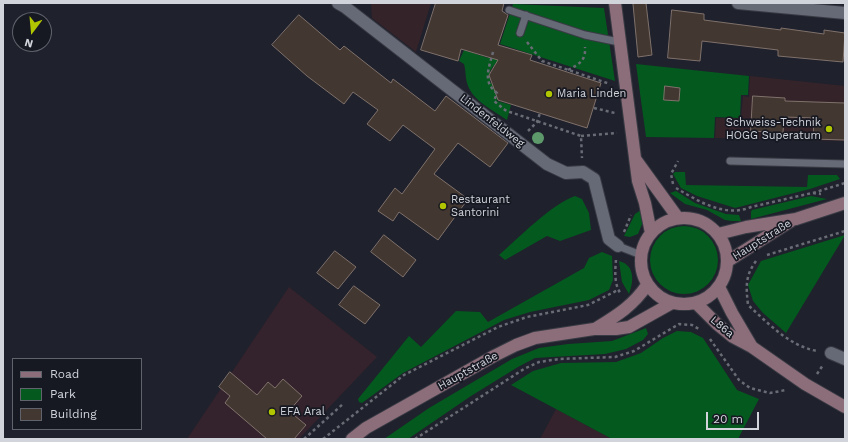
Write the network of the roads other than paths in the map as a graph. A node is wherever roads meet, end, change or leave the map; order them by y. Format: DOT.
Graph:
graph roads {
  1 [pos="338,3"];
  2 [pos="615,3"];
  3 [pos="738,3"];
  4 [pos="509,10"];
  5 [pos="845,13"];
  6 [pos="526,15"];
  7 [pos="520,34"];
  8 [pos="619,42"];
  9 [pos="635,159"];
  10 [pos="730,161"];
  11 [pos="845,164"];
  12 [pos="845,203"];
  13 [pos="678,218"];
  14 [pos="796,219"];
  15 [pos="651,233"];
  16 [pos="718,234"];
  17 [pos="618,246"];
  18 [pos="641,255"];
  19 [pos="728,262"];
  20 [pos="647,285"];
  21 [pos="719,287"];
  22 [pos="672,303"];
  23 [pos="696,303"];
  24 [pos="594,329"];
  25 [pos="752,347"];
  26 [pos="831,353"];
  27 [pos="845,359"];
  28 [pos="845,407"];
  29 [pos="352,439"];
  1 -- 17 [label="street, Lindenfeldweg"];
  2 -- 8 [label="main road"];
  3 -- 5 [label="street"];
  4 -- 6 [label="lane"];
  6 -- 7 [label="lane"];
  6 -- 8 [label="lane"];
  8 -- 9 [label="main road"];
  9 -- 13 [label="main road"];
  9 -- 15 [label="main road"];
  10 -- 11 [label="lane"];
  12 -- 14 [label="main road, Hauptstraße"];
  13 -- 15 [label="main road"];
  13 -- 16 [label="main road"];
  14 -- 16 [label="main road, Hauptstraße"];
  14 -- 19 [label="main road, Hauptstraße"];
  15 -- 18 [label="main road"];
  16 -- 19 [label="main road"];
  17 -- 18 [label="lane"];
  18 -- 20 [label="main road"];
  19 -- 21 [label="main road"];
  20 -- 22 [label="main road"];
  20 -- 24 [label="main road, Hauptstraße"];
  21 -- 23 [label="main road"];
  21 -- 25 [label="main road"];
  22 -- 23 [label="main road"];
  22 -- 24 [label="main road, Hauptstraße"];
  23 -- 25 [label="main road, L86a"];
  24 -- 29 [label="main road, Hauptstraße"];
  25 -- 28 [label="main road, L86a"];
  26 -- 27 [label="street"];
}
